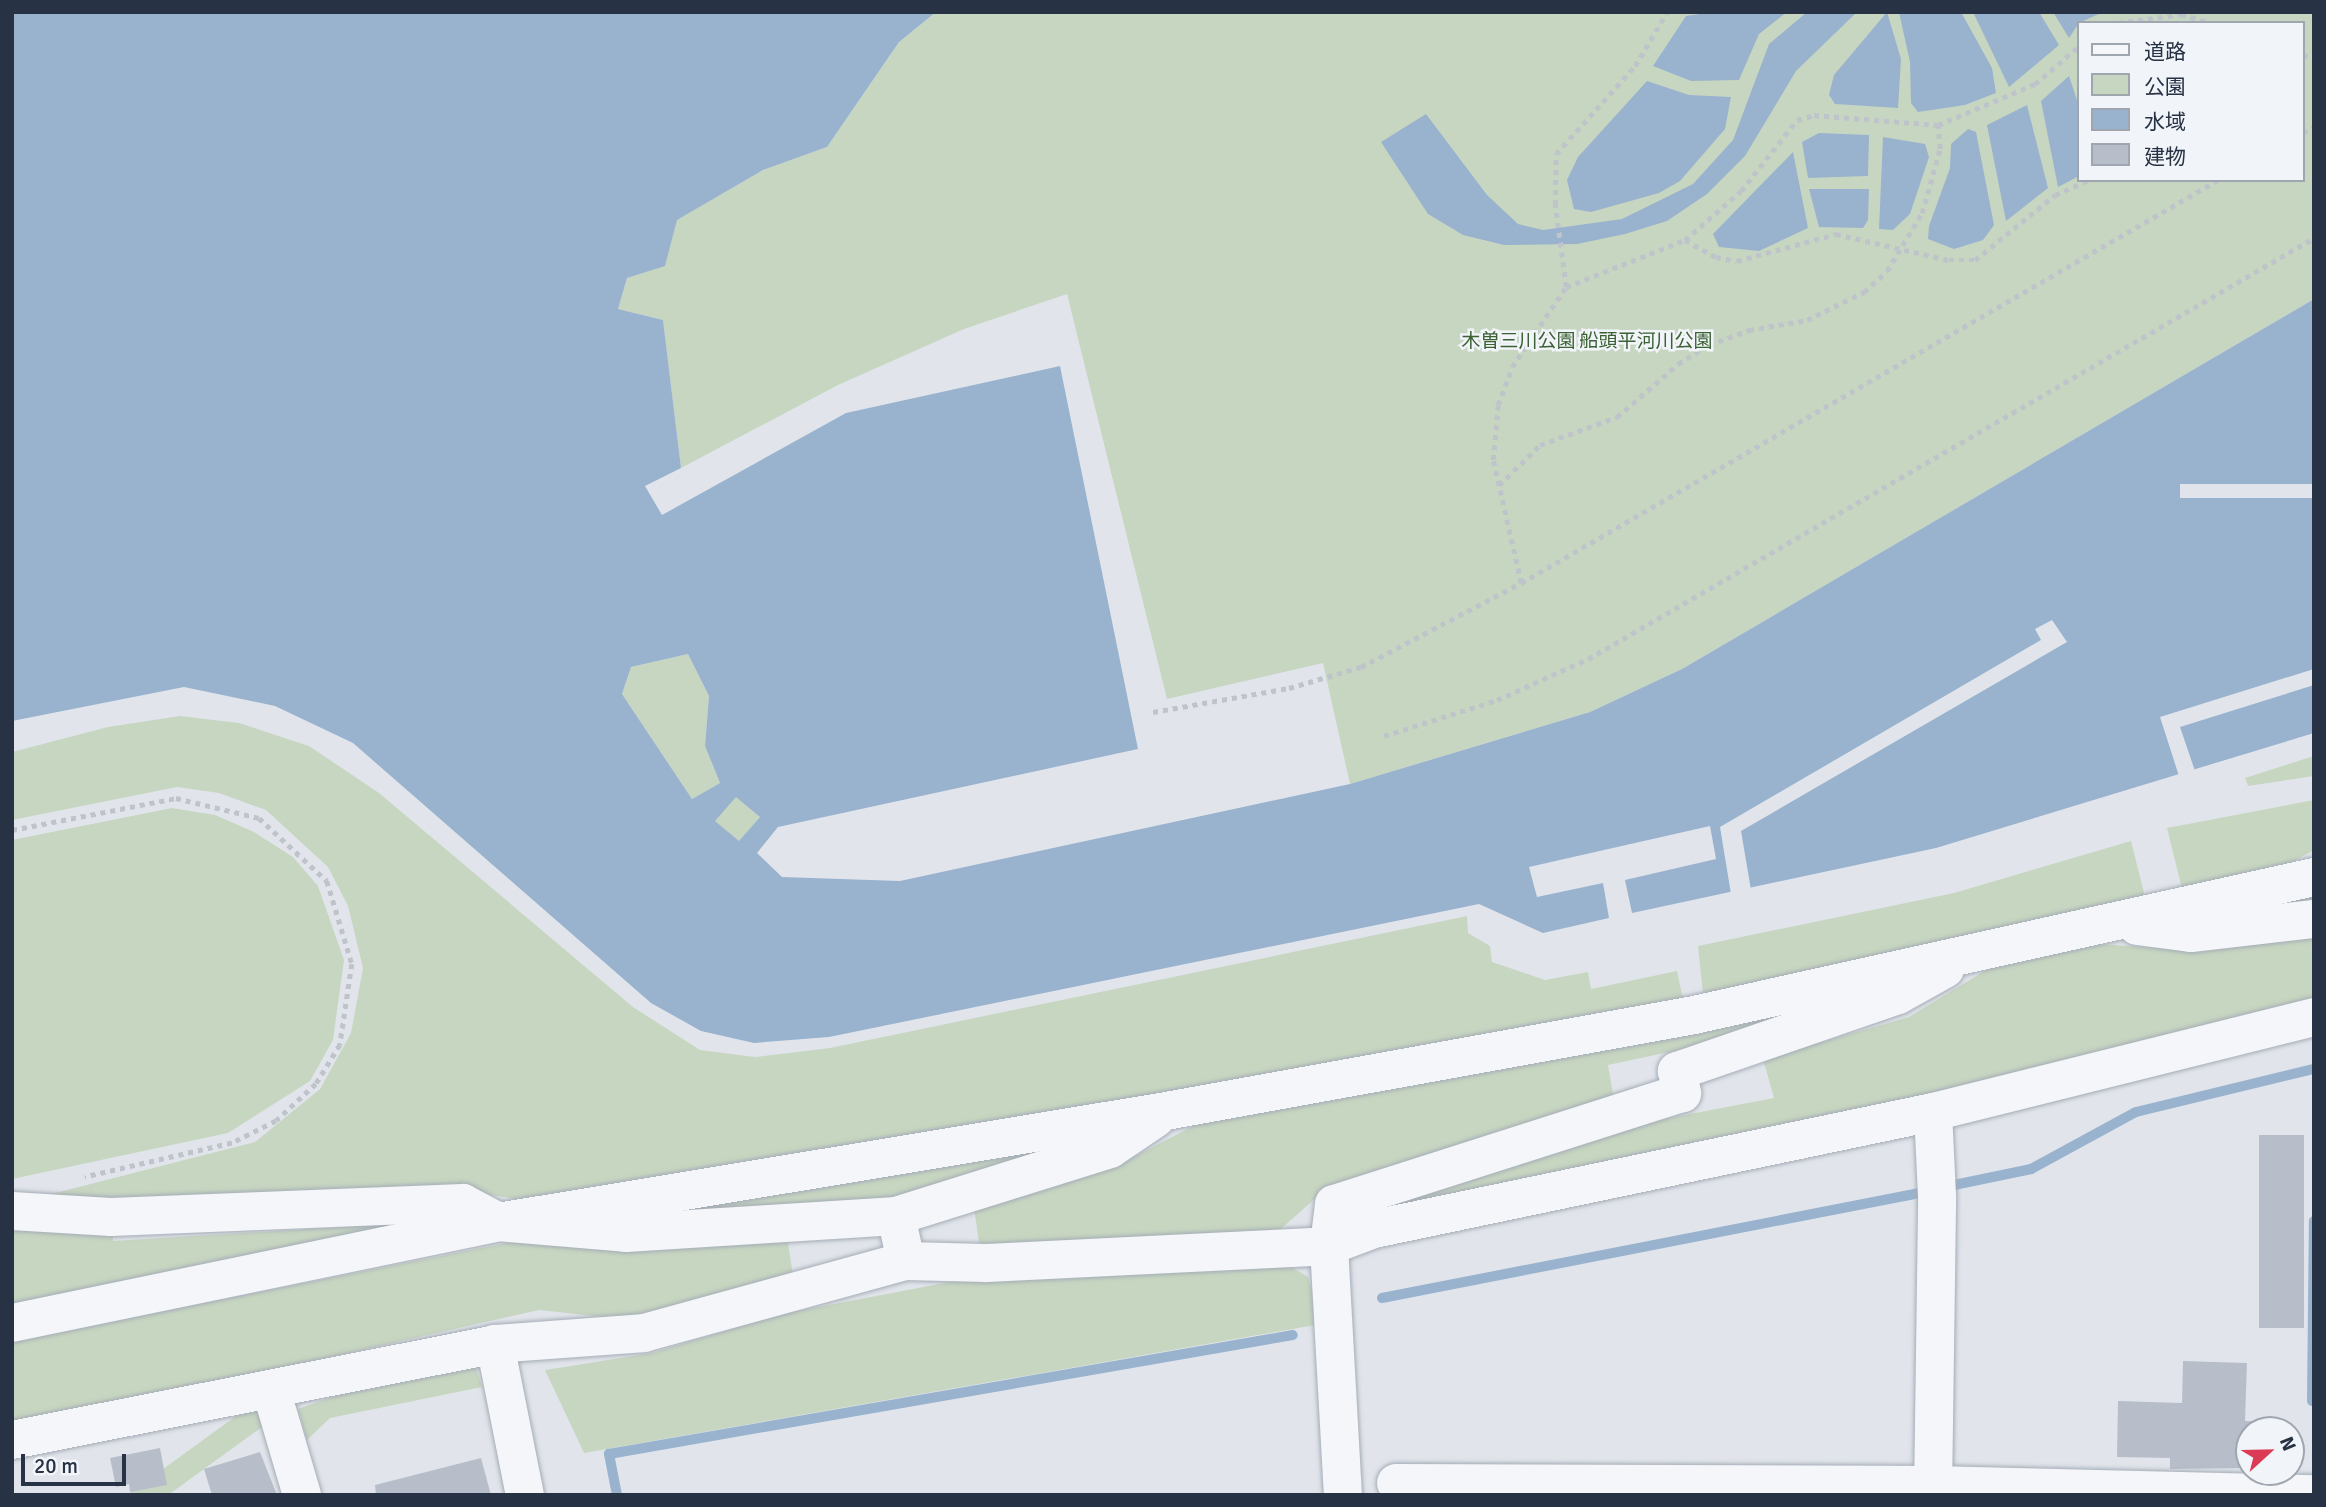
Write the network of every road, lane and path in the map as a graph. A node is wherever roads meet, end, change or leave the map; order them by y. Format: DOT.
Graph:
graph roads {
  1 [pos="1667,12"];
  2 [pos="2132,21"];
  3 [pos="2204,21"];
  4 [pos="2078,47"];
  5 [pos="1938,125"];
  6 [pos="2084,182"];
  7 [pos="2215,182"];
  8 [pos="2314,238"];
  9 [pos="1685,240"];
  10 [pos="1905,246"];
  11 [pos="1566,287"];
  12 [pos="1499,485"];
  13 [pos="1521,583"];
  14 [pos="1153,712"];
  15 [pos="1384,736"];
  16 [pos="12,831"];
  17 [pos="2314,877"];
  18 [pos="2314,919"];
  19 [pos="2114,923"];
  20 [pos="1984,947"];
  21 [pos="2314,1017"];
  22 [pos="1166,1111"];
  23 [pos="1933,1112"];
  24 [pos="77,1178"];
  25 [pos="12,1212"];
  26 [pos="896,1216"];
  27 [pos="498,1222"];
  28 [pos="1329,1246"];
  29 [pos="906,1261"];
  30 [pos="12,1322"];
  31 [pos="495,1344"];
  32 [pos="272,1393"];
  33 [pos="12,1440"];
  34 [pos="1396,1483"];
  35 [pos="1933,1490"];
  36 [pos="2314,1494"];
  37 [pos="302,1495"];
  38 [pos="525,1495"];
  39 [pos="1343,1495"];
  1 -- 11 [label="path"];
  2 -- 3 [label="path"];
  4 -- 5 [label="path"];
  5 -- 9 [label="path"];
  5 -- 10 [label="path"];
  6 -- 10 [label="path"];
  7 -- 13 [label="path"];
  8 -- 15 [label="path"];
  9 -- 10 [label="path"];
  9 -- 11 [label="path"];
  10 -- 12 [label="path"];
  11 -- 12 [label="path"];
  12 -- 13 [label="path"];
  13 -- 14 [label="path"];
  16 -- 24 [label="path"];
  17 -- 19 [label="street"];
  18 -- 19 [label="street"];
  19 -- 20 [label="street"];
  20 -- 22 [label="street"];
  20 -- 28 [label="street"];
  21 -- 23 [label="street"];
  22 -- 26 [label="street"];
  22 -- 27 [label="street"];
  23 -- 28 [label="street"];
  23 -- 35 [label="street"];
  25 -- 27 [label="street"];
  26 -- 27 [label="street"];
  26 -- 29 [label="street"];
  27 -- 30 [label="street"];
  28 -- 29 [label="street"];
  28 -- 39 [label="street"];
  29 -- 31 [label="street"];
  31 -- 32 [label="street"];
  31 -- 38 [label="street"];
  32 -- 33 [label="street"];
  32 -- 37 [label="street"];
  34 -- 35 [label="street"];
  35 -- 36 [label="street"];
}
